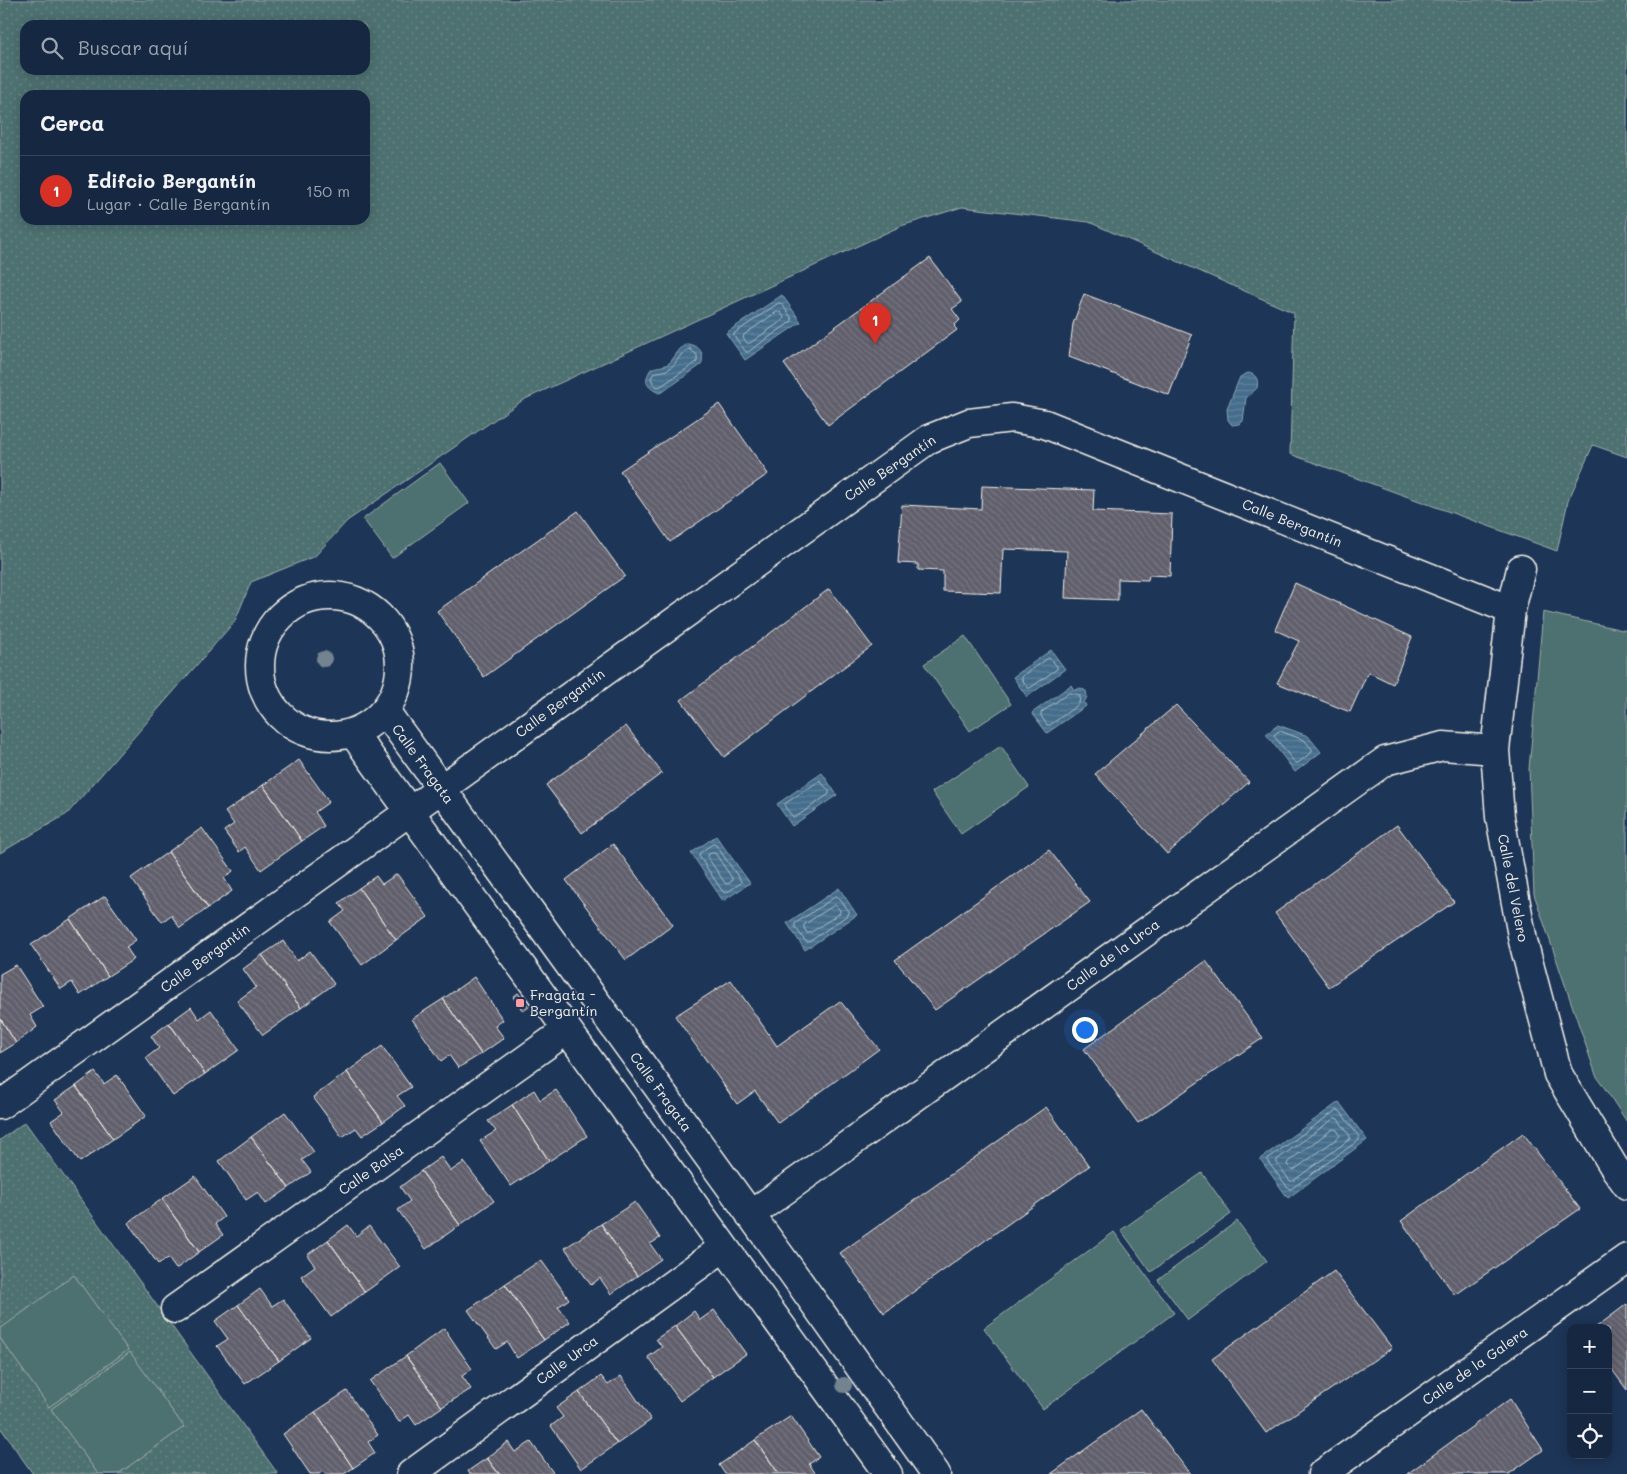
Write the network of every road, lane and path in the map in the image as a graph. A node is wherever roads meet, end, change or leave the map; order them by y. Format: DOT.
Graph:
graph roads {
  1 [pos="1521,569"];
  2 [pos="1511,610"];
  3 [pos="385,711"];
  4 [pos="353,733"];
  5 [pos="1495,750"];
  6 [pos="441,788"];
  7 [pos="410,811"];
  8 [pos="567,1030"];
  9 [pos="0,1105"];
  10 [pos="1627,1185"];
  11 [pos="750,1214"];
  12 [pos="724,1247"];
  13 [pos="1627,1258"];
  14 [pos="174,1309"];
  15 [pos="879,1471"];
  16 [pos="411,1474"];
  17 [pos="936,1474"];
  18 [pos="1322,1474"];
  1 -- 2 [label="street, Calle del Velero"];
  2 -- 5 [label="street, Calle del Velero"];
  2 -- 6 [label="street, Calle Bergantín"];
  3 -- 4 [label="street, Calle Fragata"];
  3 -- 4 [label="street, Calle Fragata"];
  3 -- 6 [label="street, Calle Fragata"];
  4 -- 7 [label="street"];
  5 -- 10 [label="street, Calle del Velero"];
  5 -- 11 [label="street, Calle de la Urca"];
  6 -- 7 [label="street, Calle Bergantín"];
  6 -- 11 [label="street, Calle Fragata"];
  7 -- 8 [label="street"];
  7 -- 9 [label="street, Calle Bergantín"];
  8 -- 12 [label="street"];
  8 -- 14 [label="street, Calle Balsa"];
  11 -- 17 [label="street, Calle Fragata"];
  12 -- 15 [label="street"];
  12 -- 16 [label="street, Calle Urca"];
  13 -- 18 [label="street, Calle de la Galera"];
}
